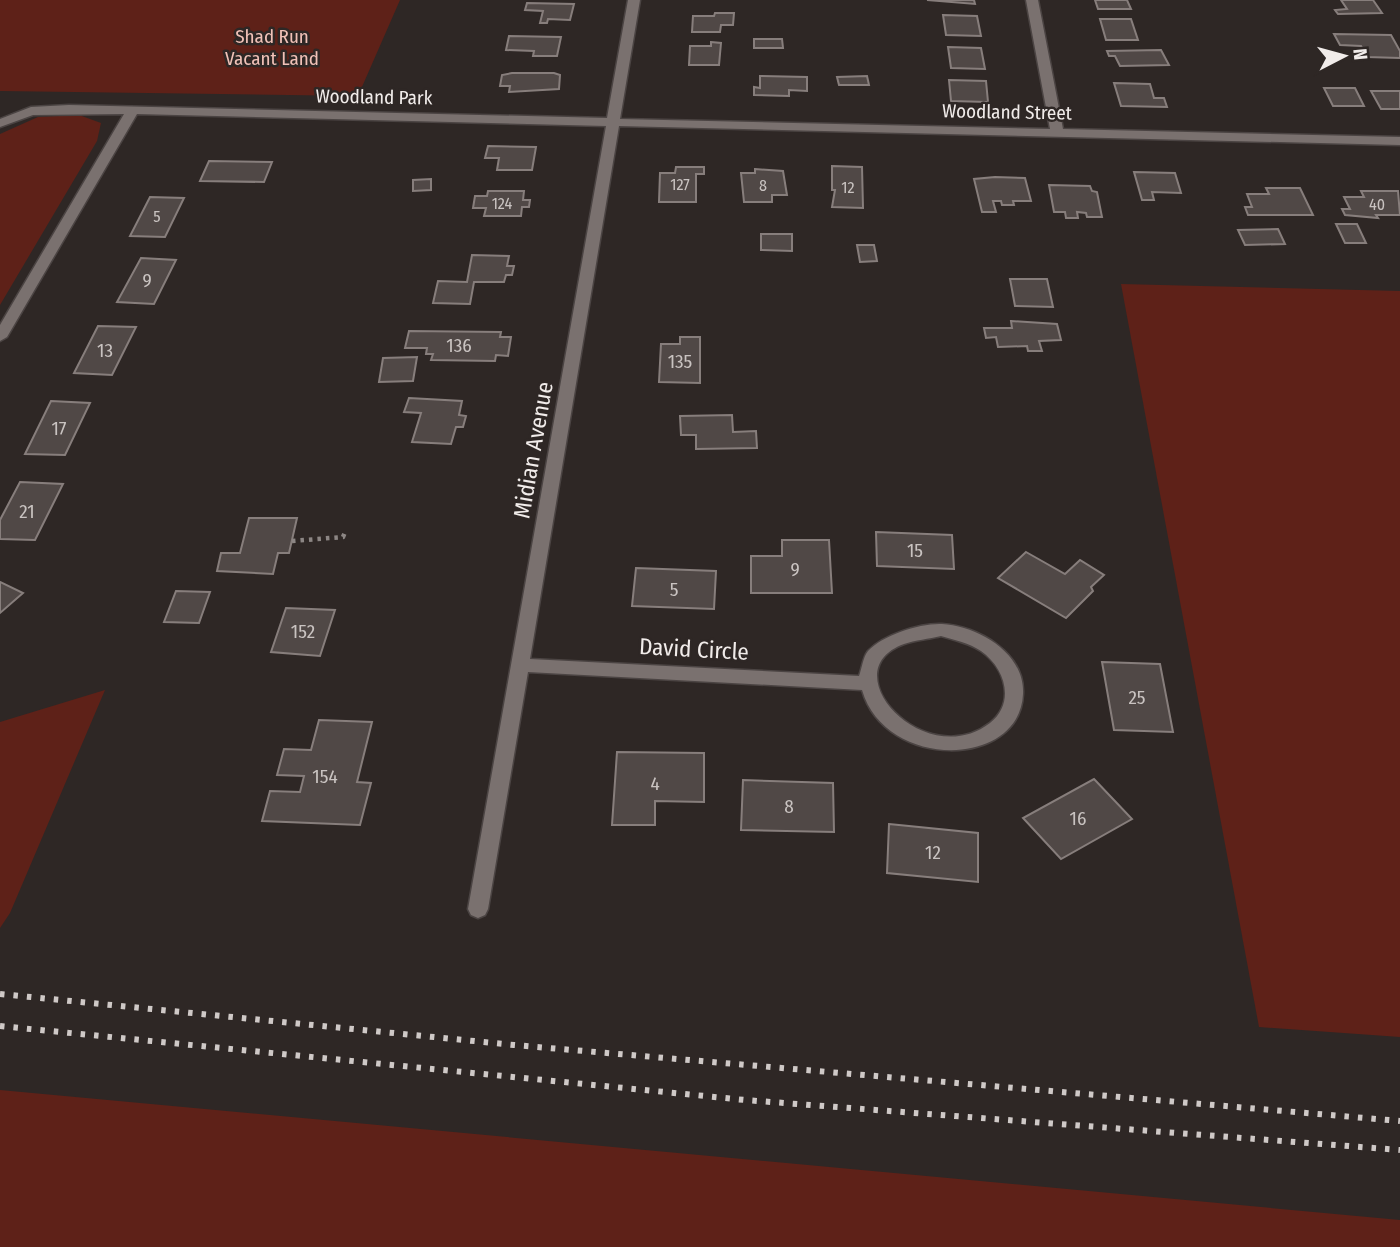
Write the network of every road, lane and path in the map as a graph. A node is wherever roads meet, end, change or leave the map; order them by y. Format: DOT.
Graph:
graph roads {
  1 [pos="634,0"];
  2 [pos="1032,0"];
  3 [pos="133,110"];
  4 [pos="614,121"];
  5 [pos="0,122"];
  6 [pos="1057,132"];
  7 [pos="1400,141"];
  8 [pos="0,337"];
  9 [pos="346,530"];
  10 [pos="292,541"];
  11 [pos="519,664"];
  12 [pos="866,683"];
  13 [pos="478,909"];
  1 -- 4 [label="street, Midian Avenue"];
  2 -- 6 [label="street"];
  3 -- 4 [label="street, Woodland Park"];
  3 -- 5 [label="street, Woodland Park"];
  3 -- 8 [label="street"];
  4 -- 6 [label="street, Woodland Street"];
  4 -- 11 [label="street, Midian Avenue"];
  6 -- 7 [label="street, Woodland Street"];
  9 -- 10 [label="path"];
  11 -- 12 [label="street, David Circle"];
  11 -- 13 [label="street, Midian Avenue"];
  12 -- 12 [label="street"];
}
